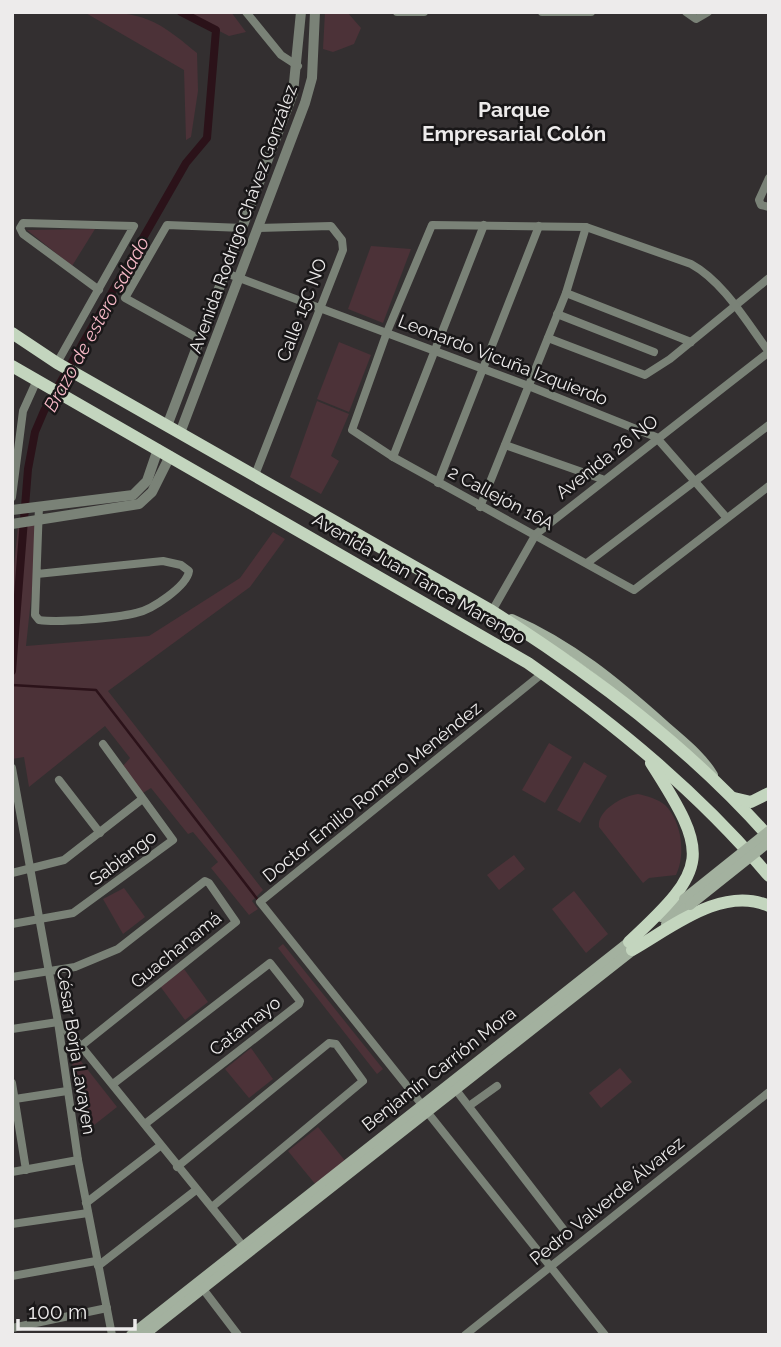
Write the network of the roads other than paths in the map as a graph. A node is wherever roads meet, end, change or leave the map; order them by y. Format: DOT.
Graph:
graph roads {
  1 [pos="246,12"];
  2 [pos="301,12"];
  3 [pos="314,12"];
  4 [pos="397,12"];
  5 [pos="424,12"];
  6 [pos="542,12"];
  7 [pos="686,12"];
  8 [pos="708,12"];
  9 [pos="580,13"];
  10 [pos="591,13"];
  11 [pos="298,66"];
  12 [pos="769,178"];
  13 [pos="769,207"];
  14 [pos="484,225"];
  15 [pos="539,226"];
  16 [pos="586,227"];
  17 [pos="243,228"];
  18 [pos="258,228"];
  19 [pos="226,273"];
  20 [pos="239,278"];
  21 [pos="769,278"];
  22 [pos="100,290"];
  23 [pos="566,293"];
  24 [pos="735,307"];
  25 [pos="320,308"];
  26 [pos="557,314"];
  27 [pos="387,332"];
  28 [pos="12,334"];
  29 [pos="548,338"];
  30 [pos="199,339"];
  31 [pos="691,342"];
  32 [pos="435,352"];
  33 [pos="654,352"];
  34 [pos="769,352"];
  35 [pos="59,364"];
  36 [pos="12,366"];
  37 [pos="481,369"];
  38 [pos="37,380"];
  39 [pos="526,385"];
  40 [pos="769,425"];
  41 [pos="167,426"];
  42 [pos="180,433"];
  43 [pos="656,437"];
  44 [pos="505,445"];
  45 [pos="164,452"];
  46 [pos="393,457"];
  47 [pos="13,469"];
  48 [pos="254,475"];
  49 [pos="603,479"];
  50 [pos="694,482"];
  51 [pos="438,483"];
  52 [pos="769,486"];
  53 [pos="12,497"];
  54 [pos="480,506"];
  55 [pos="37,507"];
  56 [pos="14,510"];
  57 [pos="726,517"];
  58 [pos="39,521"];
  59 [pos="14,524"];
  60 [pos="536,534"];
  61 [pos="587,563"];
  62 [pos="37,575"];
  63 [pos="492,611"];
  64 [pos="543,673"];
  65 [pos="103,744"];
  66 [pos="643,751"];
  67 [pos="13,770"];
  68 [pos="59,780"];
  69 [pos="726,793"];
  70 [pos="769,793"];
  71 [pos="141,800"];
  72 [pos="22,820"];
  73 [pos="12,822"];
  74 [pos="769,831"];
  75 [pos="100,833"];
  76 [pos="769,840"];
  77 [pos="32,870"];
  78 [pos="12,873"];
  79 [pos="769,876"];
  80 [pos="687,902"];
  81 [pos="769,906"];
  82 [pos="39,920"];
  83 [pos="12,924"];
  84 [pos="630,946"];
  85 [pos="47,971"];
  86 [pos="12,976"];
  87 [pos="58,1022"];
  88 [pos="12,1029"];
  89 [pos="81,1046"];
  90 [pos="12,1083"];
  91 [pos="113,1084"];
  92 [pos="497,1086"];
  93 [pos="456,1090"];
  94 [pos="67,1091"];
  95 [pos="769,1092"];
  96 [pos="15,1099"];
  97 [pos="469,1107"];
  98 [pos="426,1109"];
  99 [pos="145,1124"];
  100 [pos="160,1146"];
  101 [pos="78,1160"];
  102 [pos="177,1167"];
  103 [pos="26,1170"];
  104 [pos="12,1172"];
  105 [pos="196,1190"];
  106 [pos="212,1207"];
  107 [pos="87,1208"];
  108 [pos="12,1224"];
  109 [pos="564,1230"];
  110 [pos="243,1246"];
  111 [pos="97,1264"];
  112 [pos="550,1267"];
  113 [pos="12,1276"];
  114 [pos="203,1289"];
  115 [pos="107,1308"];
  116 [pos="12,1328"];
  117 [pos="112,1335"];
  118 [pos="131,1335"];
  119 [pos="144,1335"];
  120 [pos="238,1335"];
  121 [pos="465,1335"];
  122 [pos="605,1335"];
  1 -- 11 [label="street"];
  2 -- 11 [label="street, Avenida Rodrigo Chávez González"];
  3 -- 18 [label="street, Avenida Rodrigo Chávez González"];
  4 -- 5 [label="street"];
  6 -- 9 [label="street"];
  7 -- 8 [label="street"];
  9 -- 10 [label="street"];
  11 -- 17 [label="street, Avenida Rodrigo Chávez González"];
  12 -- 13 [label="street"];
  14 -- 15 [label="street"];
  14 -- 27 [label="street"];
  14 -- 32 [label="street"];
  15 -- 16 [label="street"];
  15 -- 37 [label="street"];
  16 -- 23 [label="street"];
  16 -- 24 [label="street"];
  17 -- 19 [label="street, Avenida Rodrigo Chávez González"];
  17 -- 30 [label="street"];
  18 -- 20 [label="street, Avenida Rodrigo Chávez González"];
  18 -- 25 [label="street, Calle 15C NO"];
  19 -- 20 [label="street, Leonardo Vicuña Izquierdo"];
  19 -- 30 [label="street, Avenida Rodrigo Chávez González"];
  20 -- 25 [label="street, Leonardo Vicuña Izquierdo"];
  20 -- 42 [label="street, Avenida Rodrigo Chávez González"];
  21 -- 24 [label="street"];
  22 -- 22 [label="street"];
  22 -- 35 [label="street"];
  23 -- 26 [label="street"];
  23 -- 31 [label="street"];
  24 -- 31 [label="street"];
  24 -- 34 [label="street"];
  25 -- 27 [label="street, Leonardo Vicuña Izquierdo"];
  25 -- 48 [label="street, Calle 15C NO"];
  26 -- 29 [label="street"];
  26 -- 33 [label="street"];
  27 -- 32 [label="street, Leonardo Vicuña Izquierdo"];
  27 -- 46 [label="street, 2 Callejón 16A"];
  28 -- 35 [label="main road, Avenida Juan Tanca Marengo"];
  29 -- 31 [label="street"];
  29 -- 39 [label="street"];
  30 -- 41 [label="street, Avenida Rodrigo Chávez González"];
  32 -- 37 [label="street, Leonardo Vicuña Izquierdo"];
  32 -- 46 [label="street"];
  34 -- 43 [label="street, Avenida 26 NO"];
  35 -- 41 [label="main road, Avenida Juan Tanca Marengo"];
  36 -- 38 [label="main road, Avenida Juan Tanca Marengo"];
  37 -- 39 [label="street, Leonardo Vicuña Izquierdo"];
  37 -- 51 [label="street"];
  38 -- 45 [label="main road, Avenida Juan Tanca Marengo"];
  38 -- 47 [label="street"];
  39 -- 43 [label="street, Leonardo Vicuña Izquierdo"];
  39 -- 44 [label="street"];
  40 -- 50 [label="street"];
  41 -- 42 [label="main road, Avenida Juan Tanca Marengo"];
  42 -- 48 [label="main road, Avenida Juan Tanca Marengo"];
  43 -- 49 [label="street, Avenida 26 NO"];
  43 -- 50 [label="street, Leonardo Vicuña Izquierdo"];
  44 -- 49 [label="street"];
  44 -- 54 [label="street"];
  45 -- 55 [label="street"];
  45 -- 58 [label="street"];
  45 -- 64 [label="main road, Avenida Juan Tanca Marengo"];
  46 -- 51 [label="street, 2 Callejón 16A"];
  47 -- 53 [label="street"];
  48 -- 63 [label="main road, Avenida Juan Tanca Marengo"];
  49 -- 60 [label="street, Avenida 26 NO"];
  50 -- 57 [label="street, Leonardo Vicuña Izquierdo"];
  50 -- 61 [label="street"];
  51 -- 54 [label="street, 2 Callejón 16A"];
  52 -- 57 [label="street"];
  54 -- 60 [label="street, 2 Callejón 16A"];
  55 -- 56 [label="street"];
  55 -- 58 [label="street"];
  57 -- 61 [label="street, 2 Callejón 16A"];
  58 -- 59 [label="street"];
  58 -- 62 [label="street"];
  60 -- 61 [label="street, 2 Callejón 16A"];
  60 -- 63 [label="street, Avenida 26 NO"];
  62 -- 62 [label="street"];
  63 -- 69 [label="main road, Avenida Juan Tanca Marengo"];
  64 -- 66 [label="main road, Avenida Juan Tanca Marengo"];
  64 -- 98 [label="street, Doctor Emilio Romero Menéndez"];
  65 -- 71 [label="street"];
  66 -- 79 [label="main road, Avenida Juan Tanca Marengo"];
  66 -- 84 [label="main road"];
  67 -- 72 [label="street, César Borja Lavayen"];
  68 -- 75 [label="street"];
  69 -- 70 [label="main road"];
  69 -- 76 [label="main road, Avenida Juan Tanca Marengo"];
  71 -- 75 [label="street, Sabiango"];
  71 -- 82 [label="street, Sabiango"];
  72 -- 73 [label="street"];
  72 -- 77 [label="street, César Borja Lavayen"];
  74 -- 80 [label="main road, Benjamín Carrión Mora, bridge"];
  75 -- 77 [label="street, Sabiango"];
  76 -- 80 [label="main road, Benjamín Carrión Mora, bridge"];
  77 -- 78 [label="street, Sabiango"];
  77 -- 82 [label="street, César Borja Lavayen"];
  80 -- 84 [label="main road, Benjamín Carrión Mora"];
  81 -- 84 [label="main road"];
  82 -- 83 [label="street"];
  82 -- 85 [label="street, César Borja Lavayen"];
  84 -- 93 [label="main road, Benjamín Carrión Mora"];
  84 -- 98 [label="main road, Benjamín Carrión Mora"];
  85 -- 86 [label="street"];
  85 -- 87 [label="street, César Borja Lavayen"];
  85 -- 89 [label="street, Guachanamá"];
  87 -- 88 [label="street"];
  87 -- 89 [label="street"];
  87 -- 94 [label="street, César Borja Lavayen"];
  89 -- 91 [label="street"];
  90 -- 96 [label="street"];
  91 -- 99 [label="street"];
  91 -- 99 [label="street, Catamayo"];
  92 -- 97 [label="street"];
  93 -- 97 [label="street"];
  93 -- 98 [label="main road, Benjamín Carrión Mora"];
  94 -- 96 [label="street"];
  94 -- 101 [label="street, César Borja Lavayen"];
  95 -- 112 [label="street, Pedro Valverde Álvarez"];
  96 -- 103 [label="street"];
  97 -- 109 [label="street"];
  98 -- 110 [label="main road, Benjamín Carrión Mora"];
  98 -- 112 [label="street, Doctor Emilio Romero Menéndez"];
  98 -- 114 [label="main road, Benjamín Carrión Mora"];
  99 -- 100 [label="street"];
  100 -- 102 [label="street"];
  100 -- 107 [label="street"];
  101 -- 103 [label="street"];
  101 -- 107 [label="street, César Borja Lavayen"];
  102 -- 105 [label="street"];
  102 -- 106 [label="street"];
  103 -- 104 [label="street"];
  105 -- 106 [label="street"];
  105 -- 111 [label="street"];
  106 -- 110 [label="street"];
  107 -- 108 [label="street"];
  107 -- 111 [label="street, César Borja Lavayen"];
  110 -- 118 [label="main road, Benjamín Carrión Mora"];
  111 -- 113 [label="street"];
  111 -- 115 [label="street, César Borja Lavayen"];
  112 -- 121 [label="street, Pedro Valverde Álvarez"];
  112 -- 122 [label="street, Doctor Emilio Romero Menéndez"];
  114 -- 119 [label="main road, Benjamín Carrión Mora"];
  114 -- 120 [label="street"];
  115 -- 116 [label="street"];
  115 -- 117 [label="street, César Borja Lavayen"];
}
